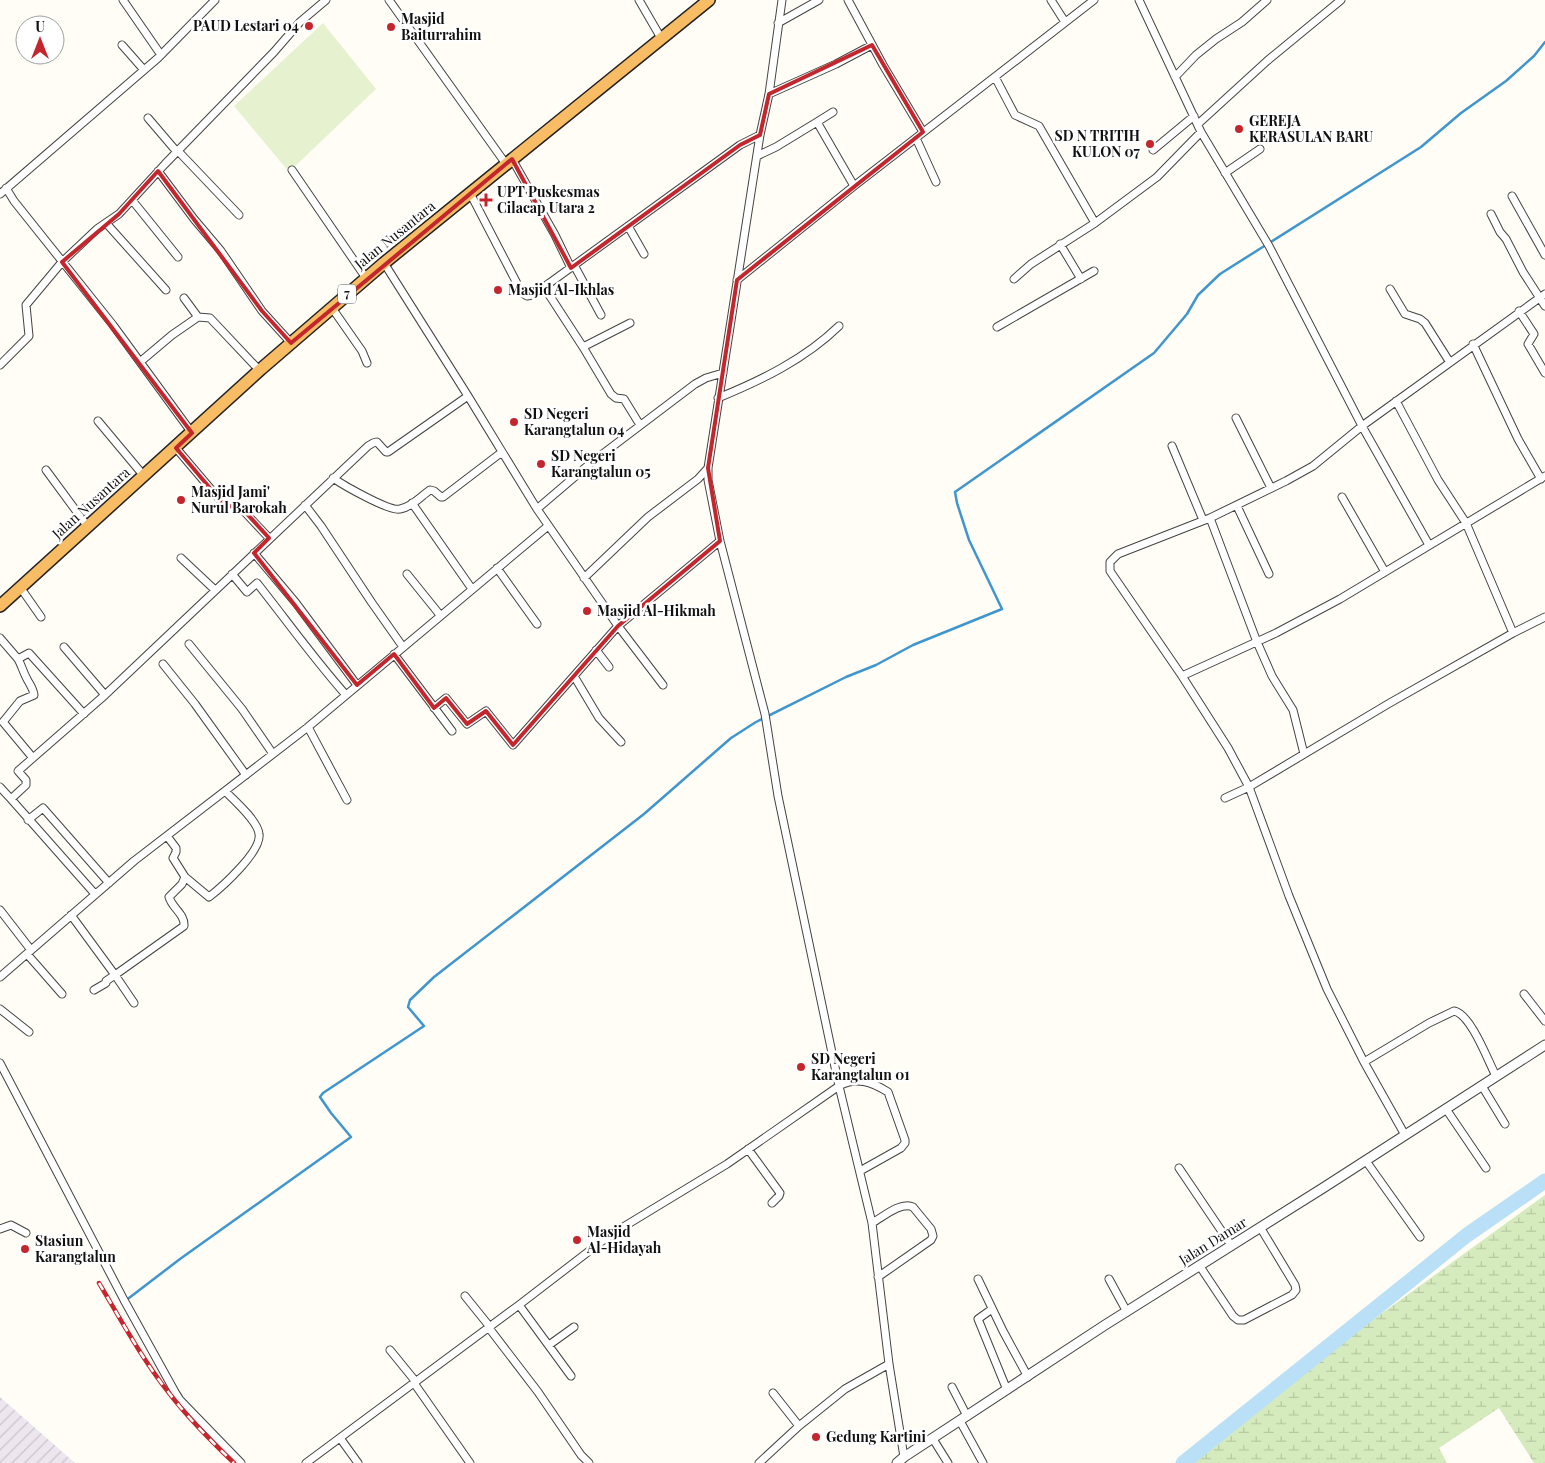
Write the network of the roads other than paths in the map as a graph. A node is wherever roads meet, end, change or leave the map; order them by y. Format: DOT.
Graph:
graph roads {
  1 [pos="122,0"];
  2 [pos="215,0"];
  3 [pos="326,0"];
  4 [pos="389,0"];
  5 [pos="639,0"];
  6 [pos="709,0"];
  7 [pos="782,0"];
  8 [pos="819,0"];
  9 [pos="848,0"];
  10 [pos="1051,0"];
  11 [pos="1094,0"];
  12 [pos="1139,0"];
  13 [pos="1267,0"];
  14 [pos="1341,0"];
  15 [pos="207,3"];
  16 [pos="1065,22"];
  17 [pos="778,23"];
  18 [pos="661,38"];
  19 [pos="122,45"];
  20 [pos="872,45"];
  21 [pos="161,55"];
  22 [pos="144,70"];
  23 [pos="995,77"];
  24 [pos="1176,77"];
  25 [pos="769,94"];
  26 [pos="833,112"];
  27 [pos="1194,116"];
  28 [pos="148,118"];
  29 [pos="817,122"];
  30 [pos="1198,124"];
  31 [pos="923,132"];
  32 [pos="1202,132"];
  33 [pos="760,135"];
  34 [pos="916,138"];
  35 [pos="1260,149"];
  36 [pos="1153,150"];
  37 [pos="178,151"];
  38 [pos="757,156"];
  39 [pos="509,162"];
  40 [pos="292,170"];
  41 [pos="158,171"];
  42 [pos="1225,173"];
  43 [pos="936,182"];
  44 [pos="854,186"];
  45 [pos="6,188"];
  46 [pos="470,193"];
  47 [pos="0,194"];
  48 [pos="1512,196"];
  49 [pos="132,200"];
  50 [pos="1490,214"];
  51 [pos="238,215"];
  52 [pos="106,223"];
  53 [pos="1095,223"];
  54 [pos="628,226"];
  55 [pos="1060,244"];
  56 [pos="644,254"];
  57 [pos="1545,254"];
  58 [pos="178,256"];
  59 [pos="62,262"];
  60 [pos="384,263"];
  61 [pos="572,266"];
  62 [pos="1094,271"];
  63 [pos="366,278"];
  64 [pos="1014,279"];
  65 [pos="1081,279"];
  66 [pos="737,280"];
  67 [pos="544,287"];
  68 [pos="1390,289"];
  69 [pos="166,290"];
  70 [pos="1542,296"];
  71 [pos="184,298"];
  72 [pos="1545,306"];
  73 [pos="332,308"];
  74 [pos="1519,311"];
  75 [pos="601,315"];
  76 [pos="198,317"];
  77 [pos="630,324"];
  78 [pos="839,326"];
  79 [pos="997,328"];
  80 [pos="291,343"];
  81 [pos="1473,344"];
  82 [pos="583,347"];
  83 [pos="1450,361"];
  84 [pos="140,362"];
  85 [pos="367,363"];
  86 [pos="0,365"];
  87 [pos="260,370"];
  88 [pos="723,373"];
  89 [pos="1545,373"];
  90 [pos="468,396"];
  91 [pos="718,398"];
  92 [pos="1396,401"];
  93 [pos="1236,418"];
  94 [pos="98,421"];
  95 [pos="640,425"];
  96 [pos="1362,426"];
  97 [pos="192,433"];
  98 [pos="1172,446"];
  99 [pos="176,448"];
  100 [pos="502,452"];
  101 [pos="708,468"];
  102 [pos="46,470"];
  103 [pos="144,476"];
  104 [pos="1543,477"];
  105 [pos="333,478"];
  106 [pos="1271,488"];
  107 [pos="1342,497"];
  108 [pos="412,504"];
  109 [pos="305,505"];
  110 [pos="1237,506"];
  111 [pos="536,509"];
  112 [pos="1206,519"];
  113 [pos="1466,523"];
  114 [pos="548,526"];
  115 [pos="88,527"];
  116 [pos="269,538"];
  117 [pos="720,541"];
  118 [pos="1429,545"];
  119 [pos="254,553"];
  120 [pos="181,558"];
  121 [pos="497,568"];
  122 [pos="1385,572"];
  123 [pos="232,574"];
  124 [pos="407,574"];
  125 [pos="1269,574"];
  126 [pos="584,578"];
  127 [pos="20,587"];
  128 [pos="472,589"];
  129 [pos="214,590"];
  130 [pos="0,606"];
  131 [pos="41,616"];
  132 [pos="440,616"];
  133 [pos="1545,617"];
  134 [pos="537,624"];
  135 [pos="618,626"];
  136 [pos="1513,633"];
  137 [pos="0,638"];
  138 [pos="1257,642"];
  139 [pos="190,644"];
  140 [pos="64,647"];
  141 [pos="403,647"];
  142 [pos="596,650"];
  143 [pos="394,654"];
  144 [pos="18,659"];
  145 [pos="163,664"];
  146 [pos="609,667"];
  147 [pos="574,676"];
  148 [pos="1182,676"];
  149 [pos="358,685"];
  150 [pos="663,685"];
  151 [pos="105,695"];
  152 [pos="346,695"];
  153 [pos="434,708"];
  154 [pos="84,714"];
  155 [pos="308,727"];
  156 [pos="452,731"];
  157 [pos="621,742"];
  158 [pos="273,754"];
  159 [pos="1304,754"];
  160 [pos="34,758"];
  161 [pos="246,775"];
  162 [pos="0,787"];
  163 [pos="1249,787"];
  164 [pos="225,791"];
  165 [pos="1225,798"];
  166 [pos="11,799"];
  167 [pos="347,800"];
  168 [pos="28,820"];
  169 [pos="167,836"];
  170 [pos="185,877"];
  171 [pos="109,883"];
  172 [pos="95,894"];
  173 [pos="0,910"];
  174 [pos="71,915"];
  175 [pos="29,952"];
  176 [pos="115,974"];
  177 [pos="0,977"];
  178 [pos="94,990"];
  179 [pos="62,994"];
  180 [pos="1524,994"];
  181 [pos="134,1003"];
  182 [pos="0,1009"];
  183 [pos="1545,1021"];
  184 [pos="29,1032"];
  185 [pos="1545,1045"];
  186 [pos="1364,1062"];
  187 [pos="0,1063"];
  188 [pos="1496,1076"];
  189 [pos="839,1086"];
  190 [pos="1482,1086"];
  191 [pos="1446,1109"];
  192 [pos="1505,1124"];
  193 [pos="1405,1135"];
  194 [pos="748,1149"];
  195 [pos="1366,1161"];
  196 [pos="1179,1168"];
  197 [pos="1486,1168"];
  198 [pos="860,1171"];
  199 [pos="772,1203"];
  200 [pos="872,1223"];
  201 [pos="1260,1227"];
  202 [pos="0,1229"];
  203 [pos="26,1233"];
  204 [pos="1420,1237"];
  205 [pos="1231,1245"];
  206 [pos="1199,1265"];
  207 [pos="878,1277"];
  208 [pos="978,1279"];
  209 [pos="1109,1279"];
  210 [pos="465,1296"];
  211 [pos="519,1305"];
  212 [pos="992,1309"];
  213 [pos="1127,1312"];
  214 [pos="490,1327"];
  215 [pos="574,1328"];
  216 [pos="549,1345"];
  217 [pos="390,1350"];
  218 [pos="889,1364"];
  219 [pos="571,1376"];
  220 [pos="1028,1377"];
  221 [pos="415,1382"];
  222 [pos="952,1387"];
  223 [pos="1007,1390"];
  224 [pos="773,1393"];
  225 [pos="963,1418"];
  226 [pos="799,1426"];
  227 [pos="340,1438"];
  228 [pos="933,1438"];
  229 [pos="900,1460"];
  230 [pos="241,1463"];
  231 [pos="306,1463"];
  232 [pos="358,1463"];
  233 [pos="470,1463"];
  234 [pos="589,1463"];
  235 [pos="759,1463"];
  236 [pos="948,1463"];
  237 [pos="983,1463"];
  1 -- 21 [label="street"];
  2 -- 15 [label="street"];
  3 -- 37 [label="street"];
  4 -- 39 [label="street"];
  5 -- 18 [label="street"];
  6 -- 18 [label="highway, Jalan Nusantara / 7"];
  7 -- 17 [label="street"];
  8 -- 17 [label="street"];
  9 -- 20 [label="street"];
  10 -- 16 [label="street"];
  11 -- 16 [label="street"];
  12 -- 24 [label="street"];
  13 -- 24 [label="street"];
  14 -- 30 [label="street"];
  15 -- 21 [label="street"];
  16 -- 23 [label="street"];
  17 -- 25 [label="street"];
  18 -- 39 [label="highway, Jalan Nusantara / 7"];
  19 -- 22 [label="street"];
  20 -- 25 [label="street"];
  20 -- 31 [label="street"];
  21 -- 22 [label="street"];
  22 -- 45 [label="street"];
  23 -- 31 [label="street"];
  23 -- 53 [label="street"];
  24 -- 27 [label="street"];
  25 -- 33 [label="street"];
  26 -- 29 [label="street"];
  27 -- 30 [label="street"];
  27 -- 36 [label="street"];
  28 -- 37 [label="street"];
  29 -- 38 [label="street"];
  29 -- 44 [label="street"];
  30 -- 32 [label="street"];
  31 -- 34 [label="street"];
  32 -- 42 [label="street"];
  32 -- 53 [label="street"];
  33 -- 38 [label="street"];
  33 -- 54 [label="street"];
  34 -- 43 [label="street"];
  34 -- 44 [label="street"];
  35 -- 42 [label="street"];
  37 -- 41 [label="street"];
  37 -- 51 [label="street"];
  38 -- 66 [label="street"];
  39 -- 46 [label="highway, Jalan Nusantara / 7"];
  39 -- 61 [label="street"];
  40 -- 63 [label="street"];
  41 -- 49 [label="street"];
  41 -- 80 [label="street"];
  42 -- 96 [label="street"];
  44 -- 66 [label="street"];
  45 -- 47 [label="street"];
  45 -- 59 [label="street"];
  46 -- 60 [label="highway, Jalan Nusantara / 7"];
  46 -- 67 [label="street"];
  48 -- 57 [label="street"];
  49 -- 52 [label="street"];
  49 -- 58 [label="street"];
  50 -- 70 [label="street"];
  52 -- 59 [label="street"];
  52 -- 69 [label="street"];
  53 -- 55 [label="street"];
  54 -- 56 [label="street"];
  54 -- 61 [label="street"];
  55 -- 64 [label="street"];
  55 -- 65 [label="street"];
  59 -- 84 [label="street"];
  59 -- 86 [label="street"];
  60 -- 63 [label="highway, Jalan Nusantara / 7"];
  60 -- 90 [label="street"];
  61 -- 67 [label="street"];
  61 -- 75 [label="street"];
  62 -- 65 [label="street"];
  63 -- 73 [label="highway, Jalan Nusantara / 7"];
  65 -- 79 [label="street"];
  66 -- 88 [label="street"];
  67 -- 82 [label="street"];
  68 -- 83 [label="street"];
  70 -- 72 [label="street"];
  70 -- 74 [label="street"];
  71 -- 76 [label="street"];
  73 -- 80 [label="highway, Jalan Nusantara / 7"];
  73 -- 85 [label="street"];
  74 -- 81 [label="street"];
  74 -- 89 [label="street"];
  76 -- 84 [label="street"];
  76 -- 87 [label="street"];
  77 -- 82 [label="street"];
  78 -- 91 [label="street"];
  80 -- 87 [label="highway, Jalan Nusantara / 7"];
  81 -- 83 [label="street"];
  81 -- 104 [label="street"];
  82 -- 95 [label="street"];
  83 -- 92 [label="street"];
  84 -- 97 [label="street"];
  87 -- 97 [label="highway, Jalan Nusantara / 7"];
  88 -- 91 [label="street"];
  88 -- 95 [label="street"];
  90 -- 100 [label="street"];
  90 -- 105 [label="street"];
  91 -- 101 [label="street"];
  92 -- 96 [label="street"];
  92 -- 113 [label="street"];
  93 -- 106 [label="street"];
  94 -- 103 [label="street"];
  95 -- 111 [label="street"];
  96 -- 106 [label="street"];
  96 -- 118 [label="street"];
  97 -- 99 [label="highway, Jalan Nusantara / 7"];
  98 -- 112 [label="street"];
  99 -- 103 [label="highway, Jalan Nusantara / 7"];
  99 -- 116 [label="street"];
  100 -- 108 [label="street"];
  100 -- 111 [label="street"];
  101 -- 117 [label="street"];
  101 -- 126 [label="street"];
  102 -- 115 [label="street"];
  103 -- 115 [label="highway, Jalan Nusantara / 7"];
  104 -- 113 [label="street"];
  105 -- 108 [label="street"];
  105 -- 109 [label="street"];
  106 -- 110 [label="street"];
  107 -- 122 [label="street"];
  108 -- 128 [label="street"];
  109 -- 116 [label="street"];
  109 -- 141 [label="street"];
  110 -- 112 [label="street"];
  110 -- 125 [label="street"];
  111 -- 114 [label="street"];
  112 -- 138 [label="street"];
  112 -- 148 [label="street"];
  113 -- 118 [label="street"];
  113 -- 136 [label="street"];
  114 -- 121 [label="street"];
  114 -- 126 [label="street"];
  115 -- 127 [label="highway, Jalan Nusantara / 7"];
  116 -- 119 [label="street"];
  117 -- 135 [label="street"];
  117 -- 189 [label="street"];
  118 -- 122 [label="street"];
  119 -- 123 [label="street"];
  119 -- 149 [label="street"];
  120 -- 129 [label="street"];
  121 -- 128 [label="street"];
  121 -- 134 [label="street"];
  122 -- 138 [label="street"];
  123 -- 129 [label="street"];
  123 -- 152 [label="street"];
  124 -- 132 [label="street"];
  126 -- 135 [label="street"];
  127 -- 130 [label="highway, Jalan Nusantara / 7"];
  127 -- 131 [label="street"];
  128 -- 132 [label="street"];
  129 -- 151 [label="street"];
  132 -- 141 [label="street"];
  133 -- 136 [label="street"];
  135 -- 142 [label="street"];
  135 -- 150 [label="street"];
  136 -- 159 [label="street"];
  137 -- 144 [label="street"];
  138 -- 148 [label="street"];
  138 -- 159 [label="street"];
  139 -- 158 [label="street"];
  140 -- 151 [label="street"];
  141 -- 143 [label="street"];
  142 -- 146 [label="street"];
  142 -- 147 [label="street"];
  143 -- 149 [label="street"];
  143 -- 153 [label="street"];
  144 -- 154 [label="street"];
  144 -- 160 [label="street"];
  145 -- 161 [label="street"];
  147 -- 153 [label="street"];
  147 -- 157 [label="street"];
  148 -- 163 [label="street"];
  149 -- 152 [label="street"];
  151 -- 154 [label="street"];
  152 -- 155 [label="street"];
  153 -- 156 [label="street"];
  154 -- 160 [label="street"];
  155 -- 158 [label="street"];
  155 -- 167 [label="street"];
  158 -- 161 [label="street"];
  159 -- 163 [label="street"];
  160 -- 166 [label="street"];
  161 -- 164 [label="street"];
  162 -- 166 [label="street"];
  163 -- 165 [label="street"];
  163 -- 186 [label="street"];
  164 -- 169 [label="street"];
  164 -- 170 [label="street"];
  166 -- 168 [label="street"];
  168 -- 171 [label="street"];
  168 -- 172 [label="street"];
  169 -- 170 [label="street"];
  169 -- 171 [label="street"];
  170 -- 176 [label="street"];
  171 -- 172 [label="street"];
  172 -- 174 [label="street"];
  173 -- 175 [label="street"];
  174 -- 175 [label="street"];
  174 -- 176 [label="street"];
  175 -- 177 [label="street"];
  175 -- 179 [label="street"];
  176 -- 178 [label="street"];
  176 -- 181 [label="street"];
  180 -- 183 [label="street"];
  182 -- 184 [label="street"];
  185 -- 188 [label="street, Jalan Damar"];
  186 -- 188 [label="street"];
  186 -- 193 [label="street"];
  187 -- 230 [label="street"];
  188 -- 190 [label="street, Jalan Damar"];
  189 -- 194 [label="street"];
  189 -- 198 [label="street"];
  189 -- 198 [label="street"];
  190 -- 191 [label="street, Jalan Damar"];
  190 -- 192 [label="street"];
  191 -- 193 [label="street, Jalan Damar"];
  191 -- 197 [label="street"];
  193 -- 195 [label="street, Jalan Damar"];
  194 -- 199 [label="street"];
  194 -- 211 [label="street"];
  195 -- 201 [label="street, Jalan Damar"];
  195 -- 204 [label="street"];
  196 -- 205 [label="street"];
  198 -- 200 [label="street"];
  200 -- 207 [label="street"];
  200 -- 207 [label="street"];
  201 -- 205 [label="street, Jalan Damar"];
  201 -- 206 [label="street"];
  202 -- 203 [label="street"];
  205 -- 206 [label="street, Jalan Damar"];
  206 -- 213 [label="street, Jalan Damar"];
  207 -- 218 [label="street"];
  208 -- 212 [label="street"];
  209 -- 213 [label="street"];
  210 -- 214 [label="street"];
  211 -- 214 [label="street"];
  211 -- 216 [label="street"];
  212 -- 220 [label="street"];
  212 -- 223 [label="street"];
  213 -- 220 [label="street, Jalan Damar"];
  214 -- 221 [label="street"];
  214 -- 234 [label="street"];
  215 -- 216 [label="street"];
  216 -- 219 [label="street"];
  217 -- 221 [label="street"];
  218 -- 226 [label="street"];
  218 -- 229 [label="street"];
  220 -- 223 [label="street, Jalan Damar"];
  221 -- 227 [label="street"];
  221 -- 233 [label="street"];
  222 -- 225 [label="street"];
  223 -- 225 [label="street, Jalan Damar"];
  224 -- 226 [label="street"];
  225 -- 228 [label="street, Jalan Damar"];
  225 -- 237 [label="street"];
  226 -- 235 [label="street"];
  227 -- 231 [label="street"];
  227 -- 232 [label="street"];
  228 -- 229 [label="street, Jalan Damar"];
  228 -- 236 [label="street"];
}
